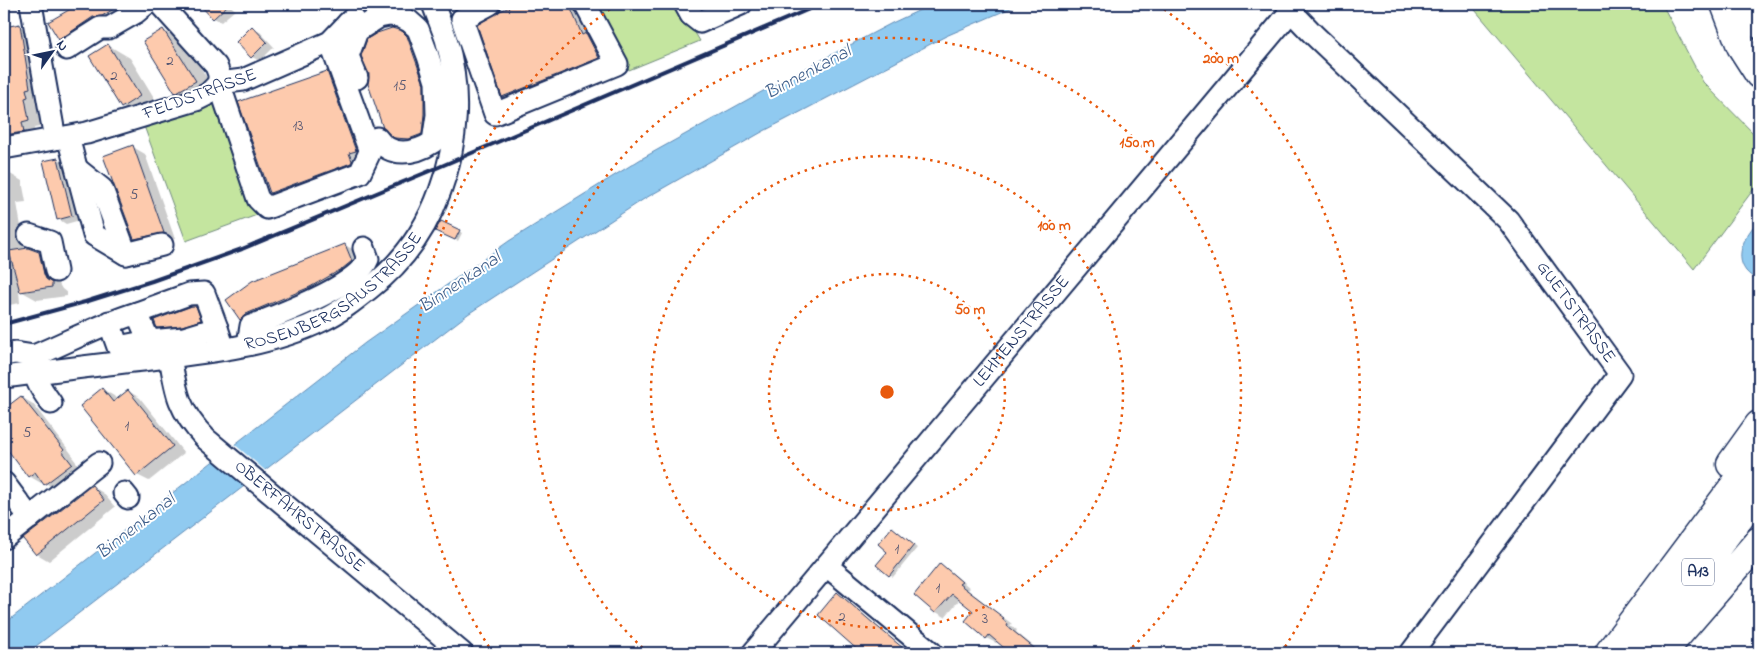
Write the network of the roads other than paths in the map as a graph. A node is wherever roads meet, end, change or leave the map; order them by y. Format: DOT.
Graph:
graph roads {
  1 [pos="30,4"];
  2 [pos="158,4"];
  3 [pos="433,4"];
  4 [pos="458,4"];
  5 [pos="464,4"];
  6 [pos="490,4"];
  7 [pos="685,4"];
  8 [pos="741,4"];
  9 [pos="1724,4"];
  10 [pos="1749,4"];
  11 [pos="1289,7"];
  12 [pos="589,11"];
  13 [pos="352,24"];
  14 [pos="1759,24"];
  15 [pos="330,42"];
  16 [pos="67,49"];
  17 [pos="1759,74"];
  18 [pos="219,84"];
  19 [pos="368,109"];
  20 [pos="62,138"];
  21 [pos="377,138"];
  22 [pos="10,150"];
  23 [pos="29,234"];
  24 [pos="162,245"];
  25 [pos="364,248"];
  26 [pos="56,271"];
  27 [pos="123,318"];
  28 [pos="217,328"];
  29 [pos="140,343"];
  30 [pos="248,344"];
  31 [pos="224,349"];
  32 [pos="4,355"];
  33 [pos="170,356"];
  34 [pos="34,365"];
  35 [pos="4,377"];
  36 [pos="51,403"];
  37 [pos="1759,425"];
  38 [pos="1759,453"];
  39 [pos="99,463"];
  40 [pos="4,483"];
  41 [pos="1759,490"];
  42 [pos="30,518"];
  43 [pos="4,538"];
  44 [pos="1759,541"];
  45 [pos="827,566"];
  46 [pos="1658,586"];
  47 [pos="462,653"];
  48 [pos="753,653"];
  49 [pos="932,653"];
  50 [pos="1411,653"];
  51 [pos="1609,653"];
  52 [pos="1637,653"];
  53 [pos="1662,653"];
  1 -- 20 [label="street"];
  2 -- 16 [label="street"];
  2 -- 18 [label="street"];
  3 -- 30 [label="street, ROSENBERGSAUSTRASSE"];
  4 -- 5 [label="street"];
  6 -- 12 [label="street"];
  7 -- 8 [label="street"];
  9 -- 17 [label="highway"];
  10 -- 14 [label="highway"];
  11 -- 45 [label="street, LEHMENSTRASSE"];
  11 -- 50 [label="street, GUETSTRASSE"];
  13 -- 15 [label="street, FELDSTRASSE"];
  13 -- 19 [label="street"];
  13 -- 21 [label="street, FELDSTRASSE"];
  15 -- 18 [label="street, FELDSTRASSE"];
  15 -- 18 [label="street"];
  18 -- 20 [label="street, FELDSTRASSE"];
  20 -- 22 [label="street, FELDSTRASSE"];
  20 -- 24 [label="street"];
  23 -- 26 [label="street"];
  25 -- 30 [label="street"];
  27 -- 28 [label="street"];
  27 -- 29 [label="street"];
  27 -- 29 [label="street"];
  27 -- 34 [label="street"];
  28 -- 29 [label="street"];
  28 -- 31 [label="street"];
  30 -- 31 [label="street, ROSENBERGSAUSTRASSE"];
  31 -- 33 [label="street, ROSENBERGSAUSTRASSE"];
  32 -- 34 [label="street"];
  33 -- 34 [label="street, ROSENBERGSAUSTRASSE"];
  33 -- 47 [label="street, OBERFAHRSTRASSE"];
  34 -- 35 [label="street, ROSENBERGSAUSTRASSE"];
  34 -- 36 [label="street"];
  37 -- 46 [label="highway, A13"];
  38 -- 46 [label="highway, A13"];
  39 -- 42 [label="street"];
  40 -- 42 [label="street"];
  41 -- 52 [label="highway, A13"];
  42 -- 43 [label="street"];
  44 -- 53 [label="highway, A13"];
  45 -- 48 [label="street, LEHMENSTRASSE"];
  45 -- 49 [label="street"];
  46 -- 51 [label="highway, A13"];
}
